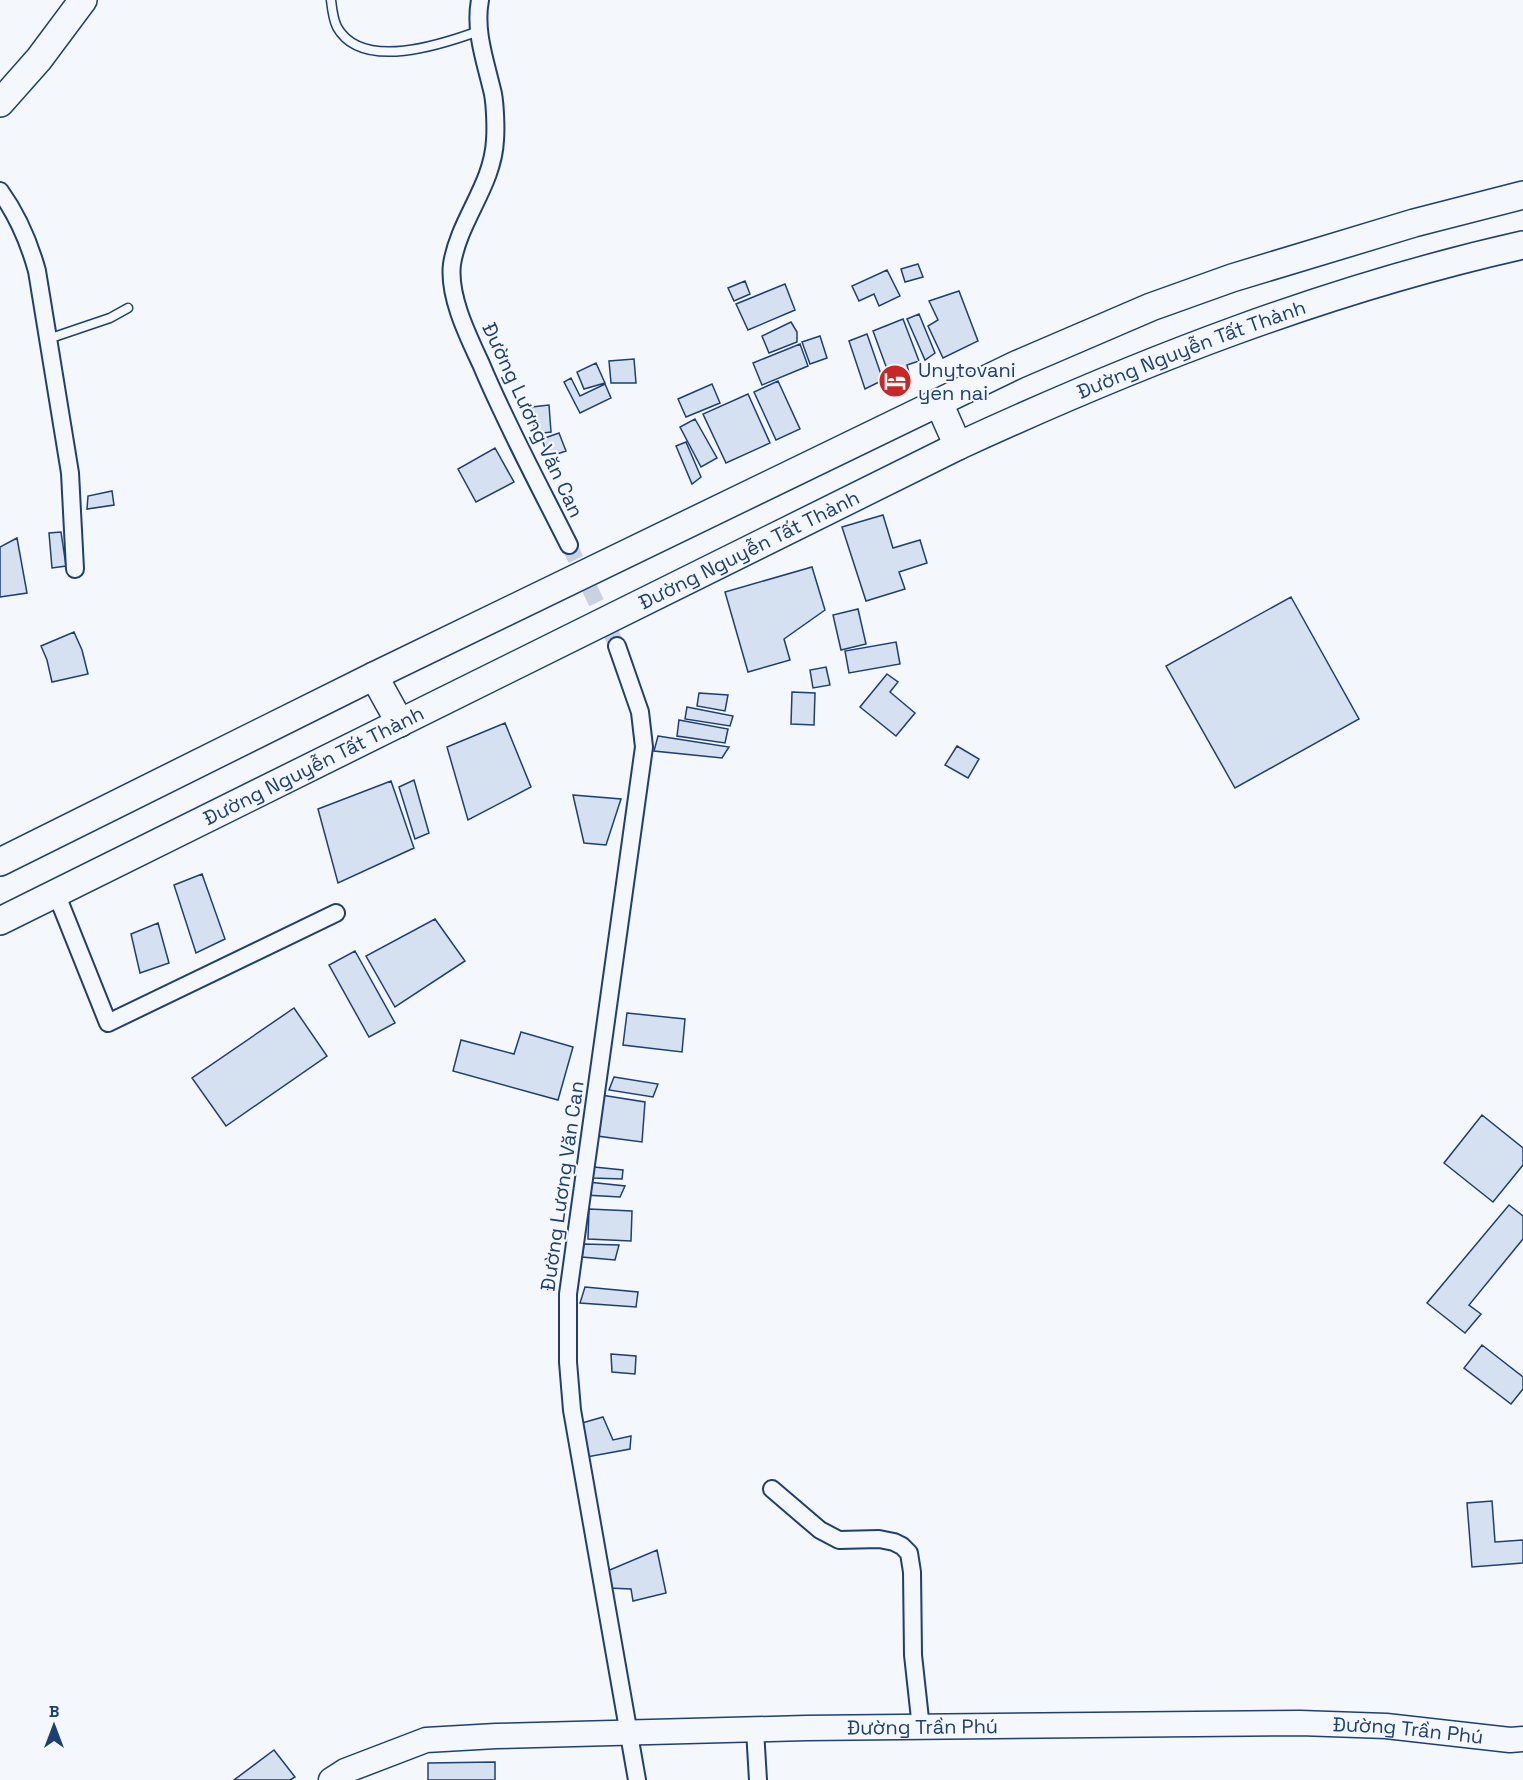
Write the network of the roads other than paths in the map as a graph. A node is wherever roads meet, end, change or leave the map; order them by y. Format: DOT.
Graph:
graph roads {
  1 [pos="82,0"];
  2 [pos="331,0"];
  3 [pos="480,0"];
  4 [pos="479,31"];
  5 [pos="0,103"];
  6 [pos="0,191"];
  7 [pos="1523,195"];
  8 [pos="1523,245"];
  9 [pos="128,308"];
  10 [pos="48,339"];
  11 [pos="939,403"];
  12 [pos="958,446"];
  13 [pos="569,545"];
  14 [pos="75,569"];
  15 [pos="617,646"];
  16 [pos="374,676"];
  17 [pos="400,723"];
  18 [pos="0,862"];
  19 [pos="56,893"];
  20 [pos="336,913"];
  21 [pos="0,921"];
  22 [pos="772,1489"];
  23 [pos="921,1728"];
  24 [pos="755,1730"];
  25 [pos="630,1733"];
  26 [pos="1523,1739"];
  27 [pos="331,1780"];
  28 [pos="637,1780"];
  29 [pos="758,1780"];
  1 -- 5 [label="main road"];
  2 -- 4 [label="lane"];
  3 -- 4 [label="street, Đường Lương Văn Can"];
  4 -- 13 [label="street, Đường Lương Văn Can"];
  6 -- 10 [label="street"];
  7 -- 11 [label="main road"];
  8 -- 12 [label="main road, Đường Nguyễn Tất Thành"];
  9 -- 10 [label="lane"];
  10 -- 14 [label="street"];
  11 -- 12 [label="main road"];
  11 -- 16 [label="main road"];
  12 -- 17 [label="main road, Đường Nguyễn Tất Thành"];
  15 -- 25 [label="street, Đường Lương Văn Can"];
  16 -- 17 [label="main road"];
  16 -- 18 [label="main road"];
  17 -- 19 [label="main road, Đường Nguyễn Tất Thành"];
  19 -- 20 [label="street"];
  19 -- 21 [label="main road, Đường Nguyễn Tất Thành"];
  22 -- 23 [label="street"];
  23 -- 24 [label="street, Đường Trần Phú"];
  23 -- 26 [label="street, Đường Trần Phú"];
  24 -- 25 [label="street, Đường Trần Phú"];
  24 -- 29 [label="street"];
  25 -- 27 [label="street, Đường Trần Phú"];
  25 -- 28 [label="street, Đường Lương Văn Can"];
}
